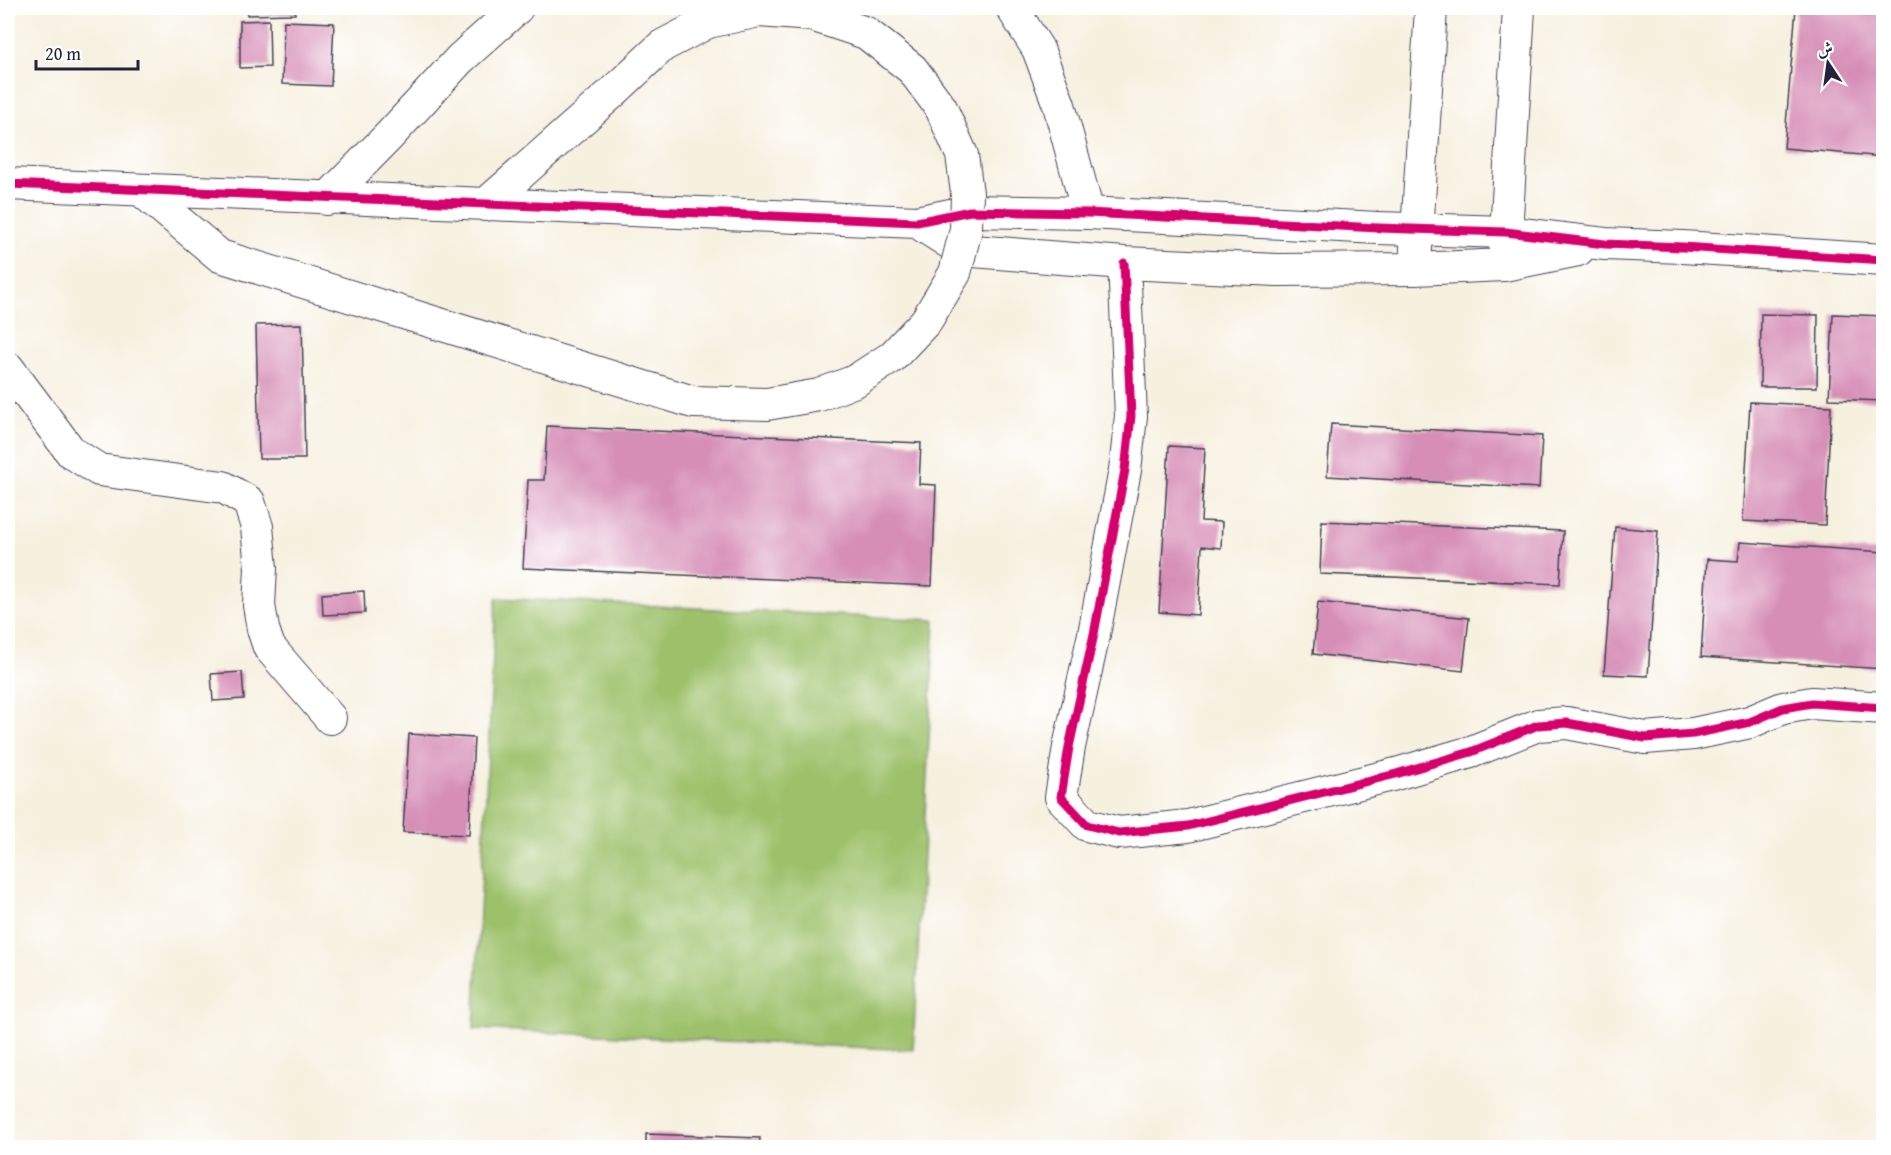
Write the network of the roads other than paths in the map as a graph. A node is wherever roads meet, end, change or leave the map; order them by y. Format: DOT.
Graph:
graph roads {
  1 [pos="517,8"];
  2 [pos="1012,8"];
  3 [pos="1431,8"];
  4 [pos="1519,8"];
  5 [pos="8,184"];
  6 [pos="141,190"];
  7 [pos="327,199"];
  8 [pos="485,205"];
  9 [pos="1088,213"];
  10 [pos="1212,218"];
  11 [pos="916,222"];
  12 [pos="1418,230"];
  13 [pos="1506,232"];
  14 [pos="1605,244"];
  15 [pos="1884,260"];
  16 [pos="1124,263"];
  17 [pos="1504,265"];
  18 [pos="1211,267"];
  19 [pos="1414,269"];
  20 [pos="8,368"];
  21 [pos="1884,708"];
  22 [pos="330,718"];
  1 -- 7 [label="street"];
  2 -- 9 [label="street"];
  3 -- 12 [label="street"];
  4 -- 13 [label="street"];
  5 -- 6 [label="street"];
  6 -- 7 [label="street"];
  6 -- 8 [label="street, bridge"];
  7 -- 8 [label="street"];
  8 -- 11 [label="street"];
  9 -- 10 [label="street"];
  9 -- 11 [label="street"];
  10 -- 12 [label="street"];
  10 -- 18 [label="street"];
  11 -- 16 [label="street"];
  12 -- 13 [label="street"];
  12 -- 19 [label="street"];
  13 -- 14 [label="street"];
  13 -- 17 [label="street"];
  14 -- 15 [label="street"];
  14 -- 17 [label="street"];
  16 -- 18 [label="street"];
  16 -- 21 [label="street"];
  17 -- 19 [label="street"];
  18 -- 19 [label="street"];
  20 -- 22 [label="street"];
}
